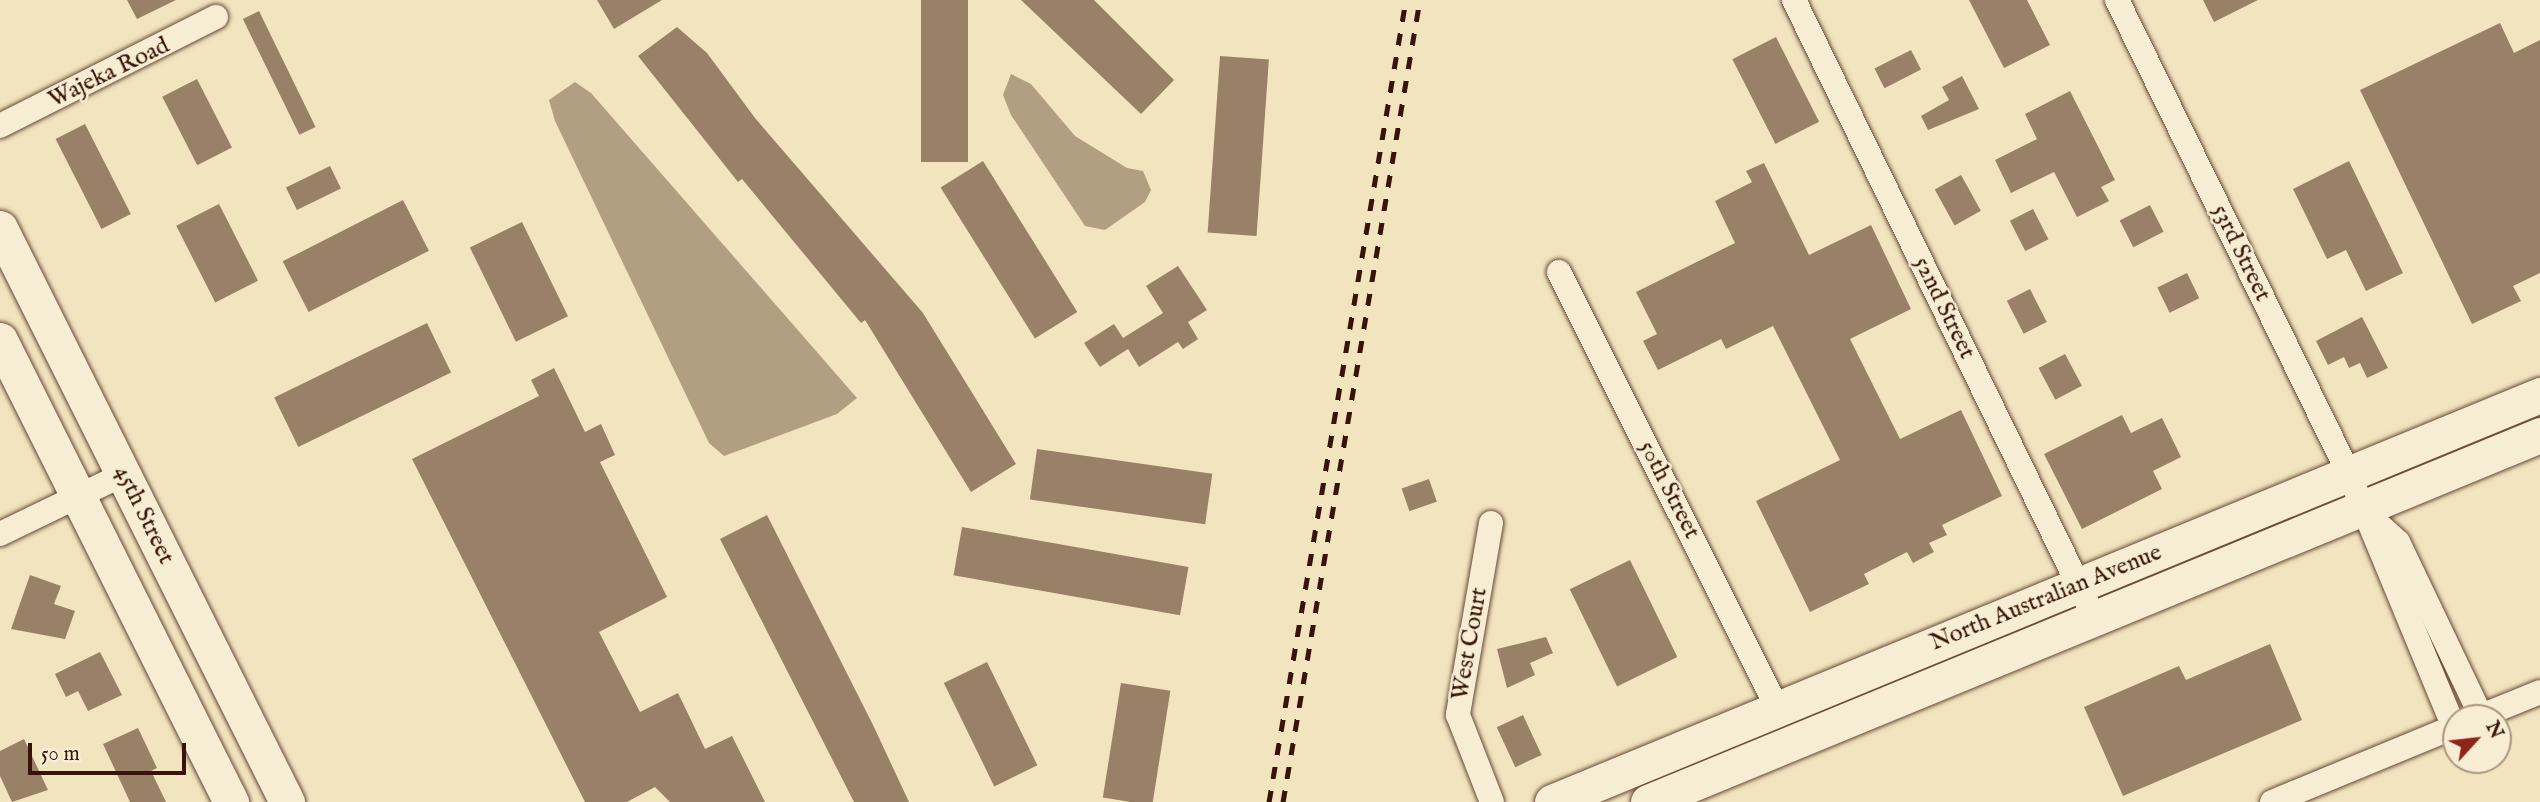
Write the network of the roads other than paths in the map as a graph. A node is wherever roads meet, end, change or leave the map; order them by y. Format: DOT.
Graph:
graph roads {
  1 [pos="1794,0"];
  2 [pos="2118,0"];
  3 [pos="216,17"];
  4 [pos="0,126"];
  5 [pos="0,228"];
  6 [pos="1559,272"];
  7 [pos="0,340"];
  8 [pos="2540,395"];
  9 [pos="2540,435"];
  10 [pos="124,474"];
  11 [pos="2349,474"];
  12 [pos="78,497"];
  13 [pos="2360,508"];
  14 [pos="1491,523"];
  15 [pos="0,534"];
  16 [pos="2079,585"];
  17 [pos="2094,617"];
  18 [pos="2540,692"];
  19 [pos="2460,704"];
  20 [pos="2511,704"];
  21 [pos="1778,709"];
  22 [pos="2442,732"];
  23 [pos="1681,750"];
  24 [pos="1697,782"];
  25 [pos="231,802"];
  26 [pos="287,802"];
  27 [pos="1492,802"];
  28 [pos="1552,802"];
  29 [pos="1648,802"];
  30 [pos="2272,802"];
  1 -- 16 [label="street, 52nd Street"];
  2 -- 11 [label="street, 53rd Street"];
  3 -- 4 [label="street, Wajeka Road"];
  5 -- 10 [label="main road, 45th Street"];
  6 -- 21 [label="street, 50th Street"];
  7 -- 12 [label="main road, 45th Street"];
  8 -- 11 [label="main road, North Australian Avenue"];
  9 -- 13 [label="main road, North Australian Avenue"];
  10 -- 12 [label="street"];
  10 -- 26 [label="main road, 45th Street"];
  11 -- 13 [label="street, 53rd Street"];
  11 -- 16 [label="main road, North Australian Avenue"];
  12 -- 15 [label="street"];
  12 -- 25 [label="main road, 45th Street"];
  13 -- 17 [label="main road, North Australian Avenue"];
  13 -- 19 [label="street"];
  14 -- 27 [label="street, West Court"];
  16 -- 17 [label="street, 52nd Street"];
  16 -- 21 [label="main road, North Australian Avenue"];
  17 -- 24 [label="main road, North Australian Avenue"];
  18 -- 20 [label="street"];
  21 -- 23 [label="main road, North Australian Avenue"];
  22 -- 30 [label="street"];
  23 -- 24 [label="main road"];
  23 -- 28 [label="main road, North Australian Avenue"];
  24 -- 29 [label="main road, North Australian Avenue"];
}
